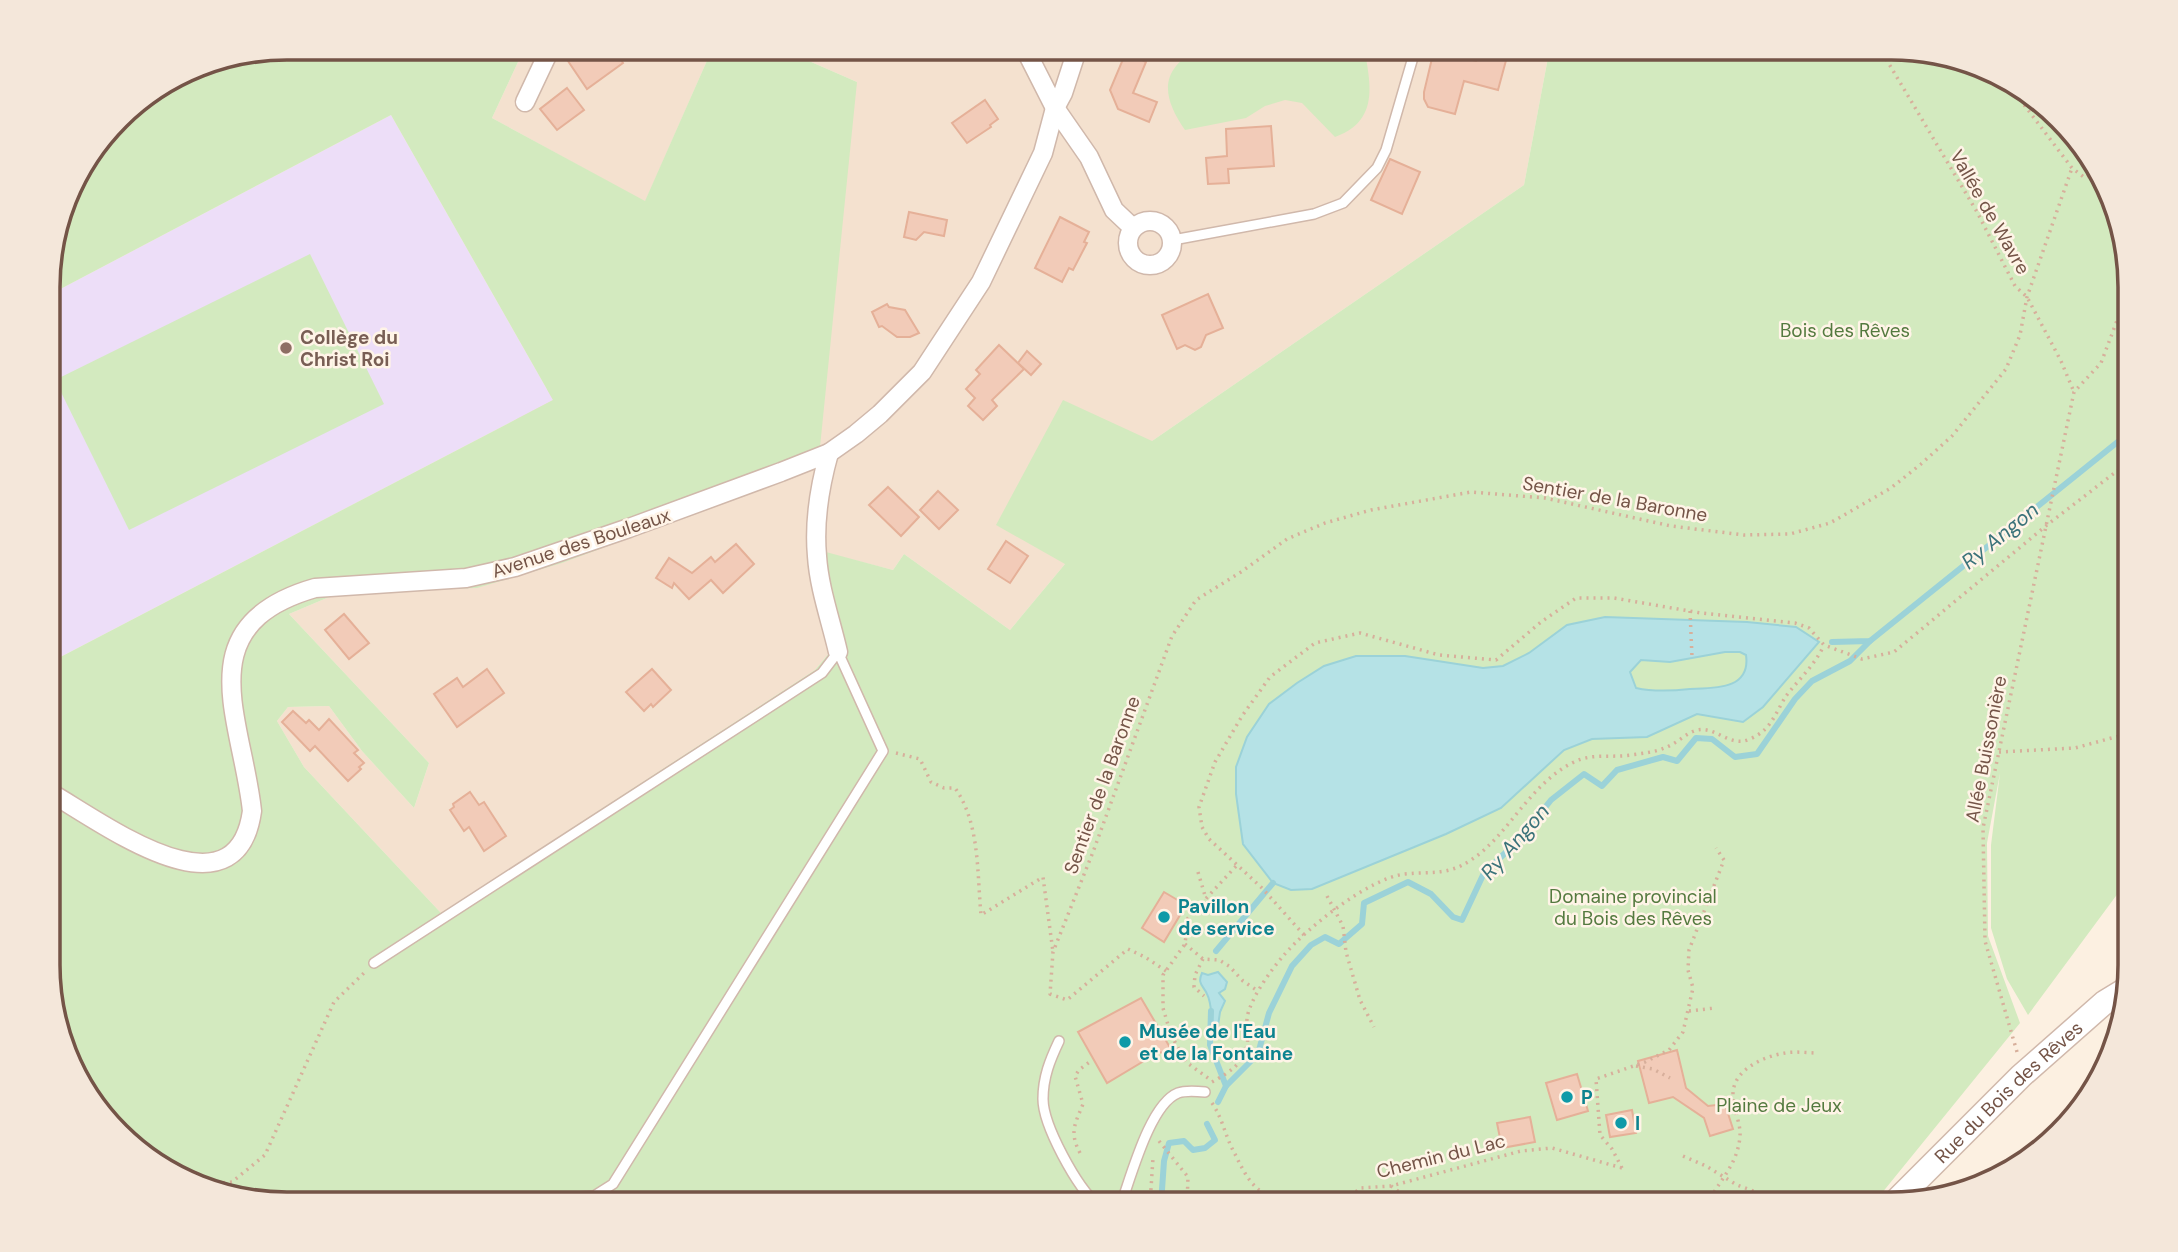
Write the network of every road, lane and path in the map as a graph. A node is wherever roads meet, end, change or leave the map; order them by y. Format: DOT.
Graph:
graph roads {
  1 [pos="545,60"];
  2 [pos="1031,60"];
  3 [pos="1074,60"];
  4 [pos="1412,60"];
  5 [pos="1887,60"];
  6 [pos="2020,100"];
  7 [pos="524,102"];
  8 [pos="1055,108"];
  9 [pos="2073,169"];
  10 [pos="2089,176"];
  11 [pos="1133,228"];
  12 [pos="1173,240"];
  13 [pos="2027,297"];
  14 [pos="2118,318"];
  15 [pos="2074,392"];
  16 [pos="828,453"];
  17 [pos="2118,470"];
  18 [pos="2046,525"];
  19 [pos="1689,611"];
  20 [pos="1824,645"];
  21 [pos="838,652"];
  22 [pos="1692,657"];
  23 [pos="2118,736"];
  24 [pos="883,751"];
  25 [pos="1999,752"];
  26 [pos="60,799"];
  27 [pos="1716,848"];
  28 [pos="1238,864"];
  29 [pos="1198,872"];
  30 [pos="1327,896"];
  31 [pos="1206,900"];
  32 [pos="1335,911"];
  33 [pos="1304,935"];
  34 [pos="1185,944"];
  35 [pos="1053,953"];
  36 [pos="1203,959"];
  37 [pos="374,963"];
  38 [pos="1167,971"];
  39 [pos="1259,991"];
  40 [pos="2116,995"];
  41 [pos="1204,996"];
  42 [pos="1715,1008"];
  43 [pos="1689,1011"];
  44 [pos="1374,1027"];
  45 [pos="1059,1041"];
  46 [pos="1818,1053"];
  47 [pos="2018,1058"];
  48 [pos="1091,1061"];
  49 [pos="1634,1066"];
  50 [pos="1670,1078"];
  51 [pos="1205,1092"];
  52 [pos="1158,1140"];
  53 [pos="1164,1145"];
  54 [pos="1683,1156"];
  55 [pos="1724,1178"];
  56 [pos="221,1183"];
  57 [pos="1081,1186"];
  58 [pos="1391,1186"];
  59 [pos="1259,1190"];
  60 [pos="600,1192"];
  61 [pos="1085,1192"];
  62 [pos="1126,1192"];
  63 [pos="1151,1192"];
  64 [pos="1187,1192"];
  65 [pos="1266,1192"];
  66 [pos="1356,1192"];
  67 [pos="1399,1192"];
  68 [pos="1715,1192"];
  69 [pos="1759,1192"];
  70 [pos="1904,1192"];
  1 -- 7 [label="street"];
  2 -- 8 [label="street"];
  3 -- 8 [label="street, Avenue des Bouleaux"];
  4 -- 12 [label="lane"];
  5 -- 13 [label="path, Vallée de Wavre"];
  6 -- 9 [label="path"];
  8 -- 11 [label="street"];
  8 -- 16 [label="street, Avenue des Bouleaux"];
  9 -- 10 [label="path"];
  9 -- 13 [label="path, Sentier de la Baronne"];
  11 -- 12 [label="street"];
  11 -- 12 [label="street"];
  13 -- 15 [label="path, Vallée de Wavre"];
  13 -- 35 [label="path, Sentier de la Baronne"];
  14 -- 15 [label="path"];
  15 -- 18 [label="path, Allée Buissonière"];
  16 -- 21 [label="street"];
  16 -- 26 [label="street, Avenue des Bouleaux"];
  17 -- 18 [label="path"];
  18 -- 20 [label="path"];
  18 -- 25 [label="path, Allée Buissonière"];
  19 -- 20 [label="path"];
  19 -- 22 [label="path"];
  19 -- 28 [label="path"];
  20 -- 32 [label="path"];
  21 -- 24 [label="lane"];
  21 -- 37 [label="lane"];
  23 -- 25 [label="path"];
  24 -- 35 [label="path"];
  24 -- 60 [label="lane"];
  25 -- 47 [label="path, Allée Buissonière"];
  27 -- 43 [label="path"];
  28 -- 31 [label="path"];
  28 -- 33 [label="path"];
  29 -- 31 [label="path"];
  30 -- 32 [label="path"];
  31 -- 34 [label="path"];
  32 -- 33 [label="path"];
  32 -- 44 [label="path"];
  33 -- 39 [label="path"];
  34 -- 36 [label="path"];
  34 -- 38 [label="path"];
  35 -- 38 [label="path, Sentier de la Baronne"];
  36 -- 39 [label="path"];
  36 -- 41 [label="path"];
  37 -- 56 [label="path"];
  38 -- 39 [label="path"];
  40 -- 70 [label="street, Rue du Bois des Rêves"];
  42 -- 43 [label="path"];
  43 -- 49 [label="path"];
  45 -- 57 [label="lane"];
  46 -- 55 [label="path"];
  48 -- 57 [label="path"];
  49 -- 50 [label="path"];
  49 -- 58 [label="path, Chemin du Lac"];
  51 -- 59 [label="path"];
  51 -- 62 [label="lane"];
  52 -- 63 [label="path"];
  53 -- 64 [label="path"];
  54 -- 55 [label="path"];
  55 -- 68 [label="path"];
  55 -- 69 [label="path"];
  57 -- 61 [label="lane"];
  58 -- 66 [label="path, Chemin du Lac"];
  58 -- 67 [label="path"];
  59 -- 65 [label="path, Chemin du Lac"];
}
